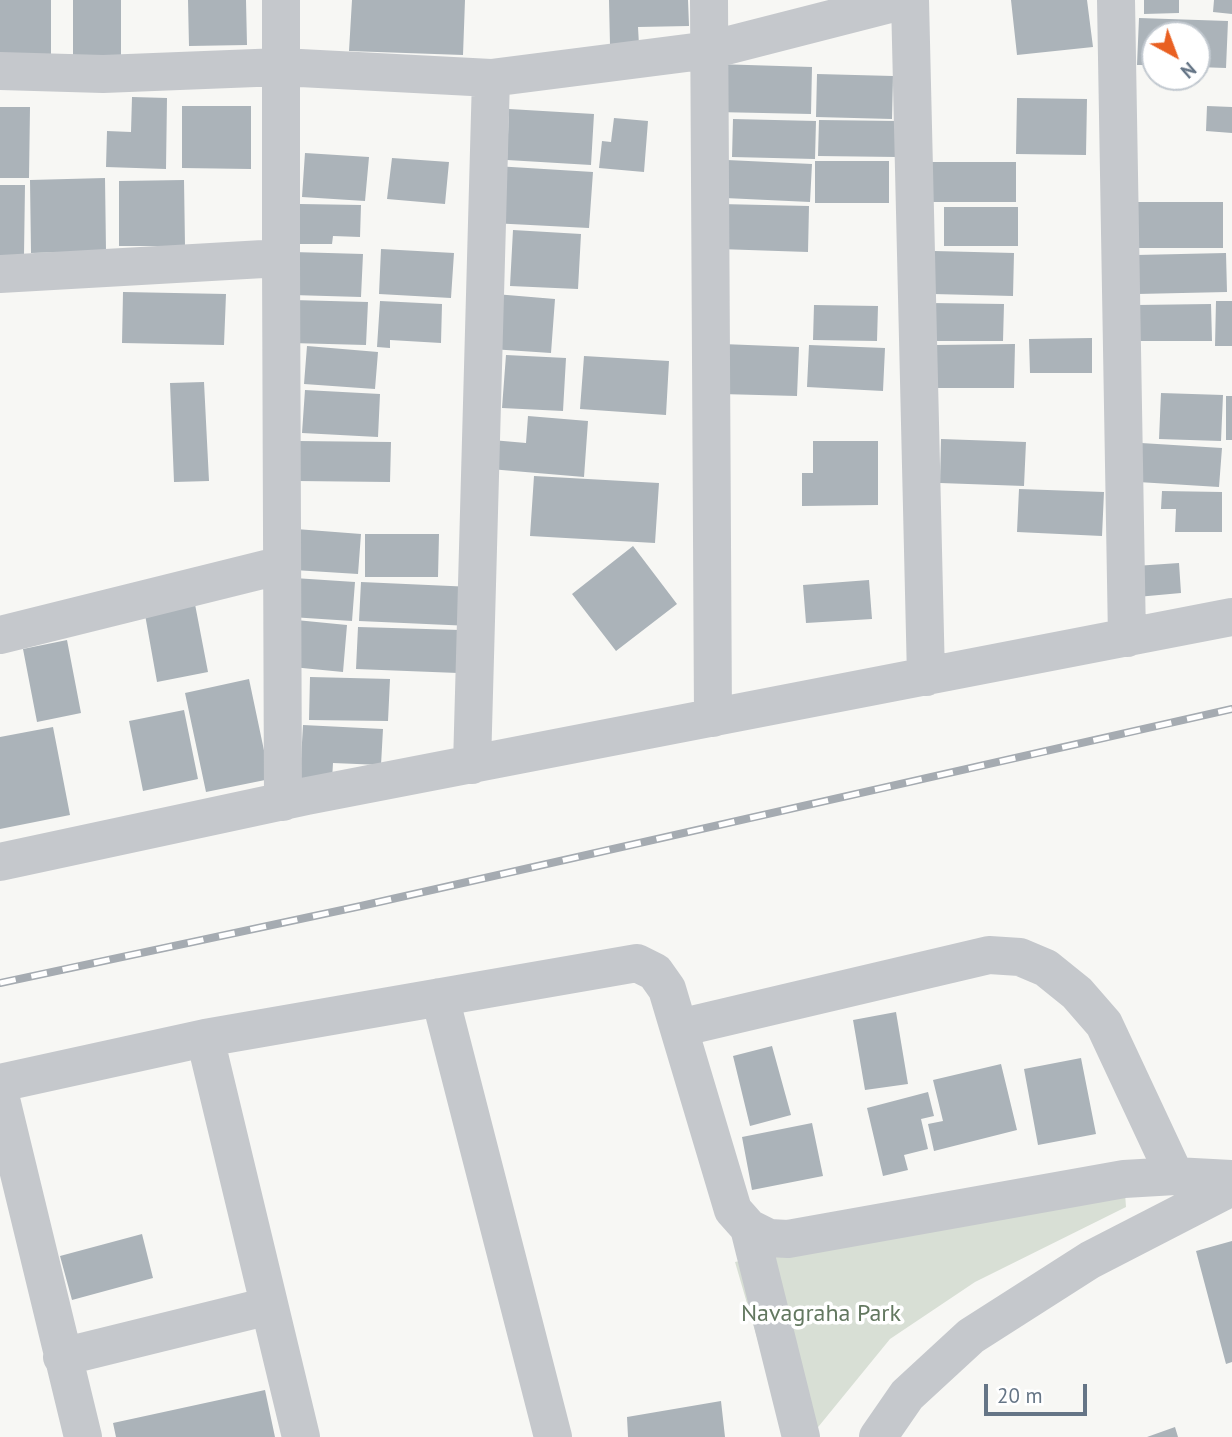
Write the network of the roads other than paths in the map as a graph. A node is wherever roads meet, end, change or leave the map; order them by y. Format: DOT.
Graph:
graph roads {
  1 [pos="281,0"];
  2 [pos="709,0"];
  3 [pos="908,0"];
  4 [pos="1116,0"];
  5 [pos="710,50"];
  6 [pos="281,66"];
  7 [pos="0,71"];
  8 [pos="491,78"];
  9 [pos="281,258"];
  10 [pos="0,274"];
  11 [pos="282,565"];
  12 [pos="1232,617"];
  13 [pos="0,635"];
  14 [pos="1127,638"];
  15 [pos="926,677"];
  16 [pos="713,718"];
  17 [pos="472,765"];
  18 [pos="283,802"];
  19 [pos="0,862"];
  20 [pos="440,997"];
  21 [pos="679,1028"];
  22 [pos="205,1038"];
  23 [pos="0,1083"];
  24 [pos="0,1095"];
  25 [pos="1175,1176"];
  26 [pos="1232,1179"];
  27 [pos="1232,1187"];
  28 [pos="749,1228"];
  29 [pos="269,1306"];
  30 [pos="62,1357"];
  31 [pos="83,1437"];
  32 [pos="301,1437"];
  33 [pos="553,1437"];
  34 [pos="801,1437"];
  35 [pos="878,1437"];
  1 -- 6 [label="street"];
  2 -- 5 [label="street"];
  3 -- 5 [label="street"];
  3 -- 15 [label="street"];
  4 -- 14 [label="street"];
  5 -- 8 [label="street"];
  5 -- 16 [label="street"];
  6 -- 7 [label="street"];
  6 -- 8 [label="street"];
  6 -- 9 [label="street"];
  8 -- 17 [label="street"];
  9 -- 10 [label="street"];
  9 -- 11 [label="street"];
  11 -- 13 [label="street"];
  11 -- 18 [label="street"];
  12 -- 14 [label="street"];
  14 -- 15 [label="street"];
  15 -- 16 [label="street"];
  16 -- 17 [label="street"];
  17 -- 18 [label="street"];
  18 -- 19 [label="street"];
  20 -- 21 [label="street"];
  20 -- 22 [label="street"];
  20 -- 33 [label="street"];
  21 -- 25 [label="street"];
  21 -- 28 [label="street"];
  22 -- 23 [label="street"];
  22 -- 29 [label="street"];
  24 -- 30 [label="street"];
  25 -- 26 [label="street"];
  25 -- 28 [label="street"];
  27 -- 35 [label="street"];
  28 -- 34 [label="street"];
  29 -- 30 [label="street"];
  29 -- 32 [label="street"];
  30 -- 31 [label="street"];
}
